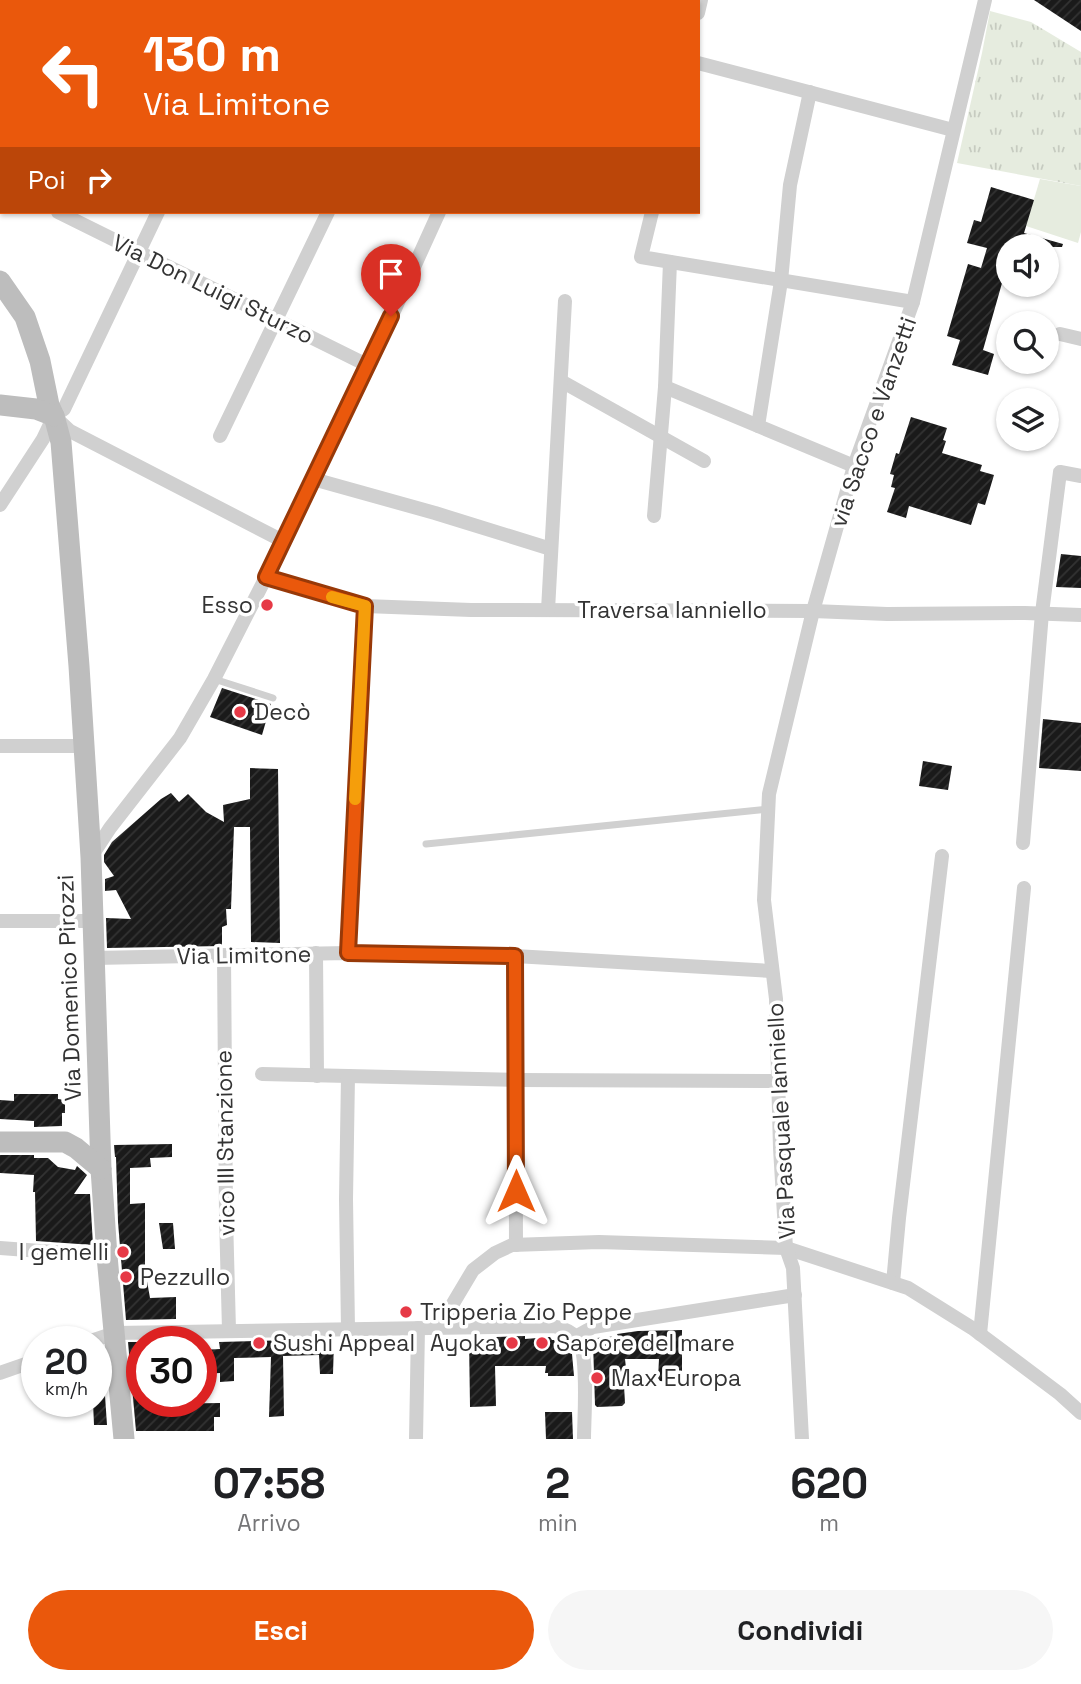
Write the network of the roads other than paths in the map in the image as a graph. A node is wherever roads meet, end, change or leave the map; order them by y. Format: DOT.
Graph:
graph roads {
  1 [pos="985,0"];
  2 [pos="700,64"];
  3 [pos="810,92"];
  4 [pos="954,130"];
  5 [pos="157,214"];
  6 [pos="327,214"];
  7 [pos="438,214"];
  8 [pos="652,214"];
  9 [pos="80,217"];
  10 [pos="139,252"];
  11 [pos="670,262"];
  12 [pos="0,281"];
  13 [pos="781,281"];
  14 [pos="565,301"];
  15 [pos="913,302"];
  16 [pos="276,320"];
  17 [pos="1060,334"];
  18 [pos="1081,339"];
  19 [pos="369,366"];
  20 [pos="561,381"];
  21 [pos="665,387"];
  22 [pos="0,405"];
  23 [pos="54,416"];
  24 [pos="758,426"];
  25 [pos="220,436"];
  26 [pos="661,436"];
  27 [pos="704,461"];
  28 [pos="854,466"];
  29 [pos="1081,476"];
  30 [pos="313,478"];
  31 [pos="0,505"];
  32 [pos="654,516"];
  33 [pos="283,541"];
  34 [pos="551,550"];
  35 [pos="266,577"];
  36 [pos="365,606"];
  37 [pos="548,610"];
  38 [pos="813,611"];
  39 [pos="1042,614"];
  40 [pos="1081,615"];
  41 [pos="214,679"];
  42 [pos="273,698"];
  43 [pos="0,746"];
  44 [pos="84,746"];
  45 [pos="769,809"];
  46 [pos="1023,843"];
  47 [pos="426,844"];
  48 [pos="767,845"];
  49 [pos="942,856"];
  50 [pos="91,857"];
  51 [pos="1024,888"];
  52 [pos="93,921"];
  53 [pos="0,922"];
  54 [pos="316,953"];
  55 [pos="348,953"];
  56 [pos="224,955"];
  57 [pos="515,956"];
  58 [pos="94,958"];
  59 [pos="772,971"];
  60 [pos="262,1074"];
  61 [pos="317,1076"];
  62 [pos="348,1076"];
  63 [pos="516,1080"];
  64 [pos="778,1081"];
  65 [pos="100,1130"];
  66 [pos="0,1142"];
  67 [pos="71,1145"];
  68 [pos="101,1169"];
  69 [pos="516,1245"];
  70 [pos="0,1248"];
  71 [pos="786,1248"];
  72 [pos="107,1256"];
  73 [pos="893,1283"];
  74 [pos="794,1295"];
  75 [pos="439,1327"];
  76 [pos="418,1328"];
  77 [pos="348,1329"];
  78 [pos="229,1330"];
  79 [pos="115,1333"];
  80 [pos="112,1334"];
  81 [pos="980,1334"];
  82 [pos="577,1336"];
  83 [pos="21,1366"];
  84 [pos="0,1373"];
  85 [pos="1081,1413"];
  86 [pos="124,1439"];
  87 [pos="416,1439"];
  88 [pos="584,1439"];
  89 [pos="802,1439"];
  1 -- 4 [label="street, via Sacco e Vanzetti"];
  2 -- 3 [label="street"];
  3 -- 4 [label="street"];
  3 -- 13 [label="street"];
  4 -- 15 [label="street, via Sacco e Vanzetti"];
  5 -- 10 [label="street"];
  6 -- 16 [label="street"];
  7 -- 19 [label="street"];
  8 -- 11 [label="street"];
  9 -- 10 [label="street, Via Don Luigi Sturzo"];
  10 -- 16 [label="street, Via Don Luigi Sturzo"];
  10 -- 23 [label="street"];
  11 -- 13 [label="street"];
  11 -- 21 [label="street"];
  12 -- 23 [label="street, Via Domenico Pirozzi"];
  13 -- 15 [label="street"];
  13 -- 24 [label="street"];
  14 -- 20 [label="street"];
  15 -- 28 [label="street, via Sacco e Vanzetti"];
  16 -- 19 [label="street, Via Don Luigi Sturzo"];
  16 -- 25 [label="street"];
  17 -- 18 [label="street"];
  19 -- 30 [label="street"];
  20 -- 26 [label="street"];
  20 -- 34 [label="street"];
  21 -- 24 [label="street"];
  21 -- 26 [label="street"];
  22 -- 23 [label="street"];
  23 -- 31 [label="street"];
  23 -- 33 [label="street"];
  23 -- 44 [label="street, Via Domenico Pirozzi"];
  24 -- 28 [label="street"];
  26 -- 27 [label="street"];
  26 -- 32 [label="street"];
  28 -- 38 [label="street, via Sacco e Vanzetti"];
  29 -- 39 [label="street"];
  30 -- 33 [label="street"];
  30 -- 34 [label="street"];
  33 -- 35 [label="street"];
  34 -- 37 [label="street"];
  35 -- 36 [label="street, Traversa Ianniello"];
  35 -- 41 [label="street"];
  36 -- 37 [label="street, Traversa Ianniello"];
  36 -- 55 [label="street"];
  37 -- 38 [label="street, Traversa Ianniello"];
  38 -- 39 [label="street, Traversa Ianniello"];
  38 -- 45 [label="street, via Sacco e Vanzetti"];
  39 -- 40 [label="street, Traversa Ianniello"];
  39 -- 46 [label="street"];
  41 -- 42 [label="lane"];
  41 -- 50 [label="street"];
  43 -- 44 [label="street"];
  44 -- 50 [label="street, Via Domenico Pirozzi"];
  45 -- 47 [label="lane"];
  45 -- 48 [label="street, via Sacco e Vanzetti"];
  48 -- 59 [label="street, Via Pasquale Ianniello"];
  49 -- 73 [label="street"];
  50 -- 52 [label="street, Via Domenico Pirozzi"];
  51 -- 81 [label="street"];
  52 -- 53 [label="street"];
  52 -- 58 [label="street, Via Domenico Pirozzi"];
  54 -- 55 [label="street, Via Limitone"];
  54 -- 56 [label="street, Via Limitone"];
  54 -- 61 [label="street"];
  55 -- 57 [label="street, Via Limitone"];
  56 -- 58 [label="street, Via Limitone"];
  56 -- 78 [label="street, vico III Stanzione"];
  57 -- 59 [label="street, Via Limitone"];
  57 -- 63 [label="street"];
  58 -- 65 [label="street, Via Domenico Pirozzi"];
  59 -- 64 [label="street, Via Pasquale Ianniello"];
  60 -- 61 [label="street"];
  61 -- 62 [label="street"];
  62 -- 63 [label="street"];
  62 -- 77 [label="street"];
  63 -- 64 [label="street"];
  63 -- 69 [label="street"];
  64 -- 71 [label="street, Via Pasquale Ianniello"];
  65 -- 67 [label="street"];
  65 -- 68 [label="street, Via Domenico Pirozzi"];
  66 -- 67 [label="street"];
  67 -- 68 [label="street"];
  68 -- 72 [label="street, Via Domenico Pirozzi"];
  69 -- 71 [label="street"];
  69 -- 75 [label="street"];
  70 -- 72 [label="street"];
  71 -- 73 [label="street"];
  71 -- 74 [label="street, Via Pasquale Ianniello"];
  72 -- 79 [label="street, Via Domenico Pirozzi"];
  73 -- 81 [label="street"];
  74 -- 82 [label="street"];
  74 -- 89 [label="street, Via Pasquale Ianniello"];
  75 -- 76 [label="street"];
  75 -- 82 [label="street"];
  76 -- 77 [label="street"];
  76 -- 87 [label="street"];
  77 -- 78 [label="street"];
  78 -- 79 [label="street"];
  79 -- 80 [label="street"];
  79 -- 86 [label="street, Via Domenico Pirozzi"];
  81 -- 85 [label="street"];
  82 -- 88 [label="street"];
  83 -- 84 [label="street"];
}
